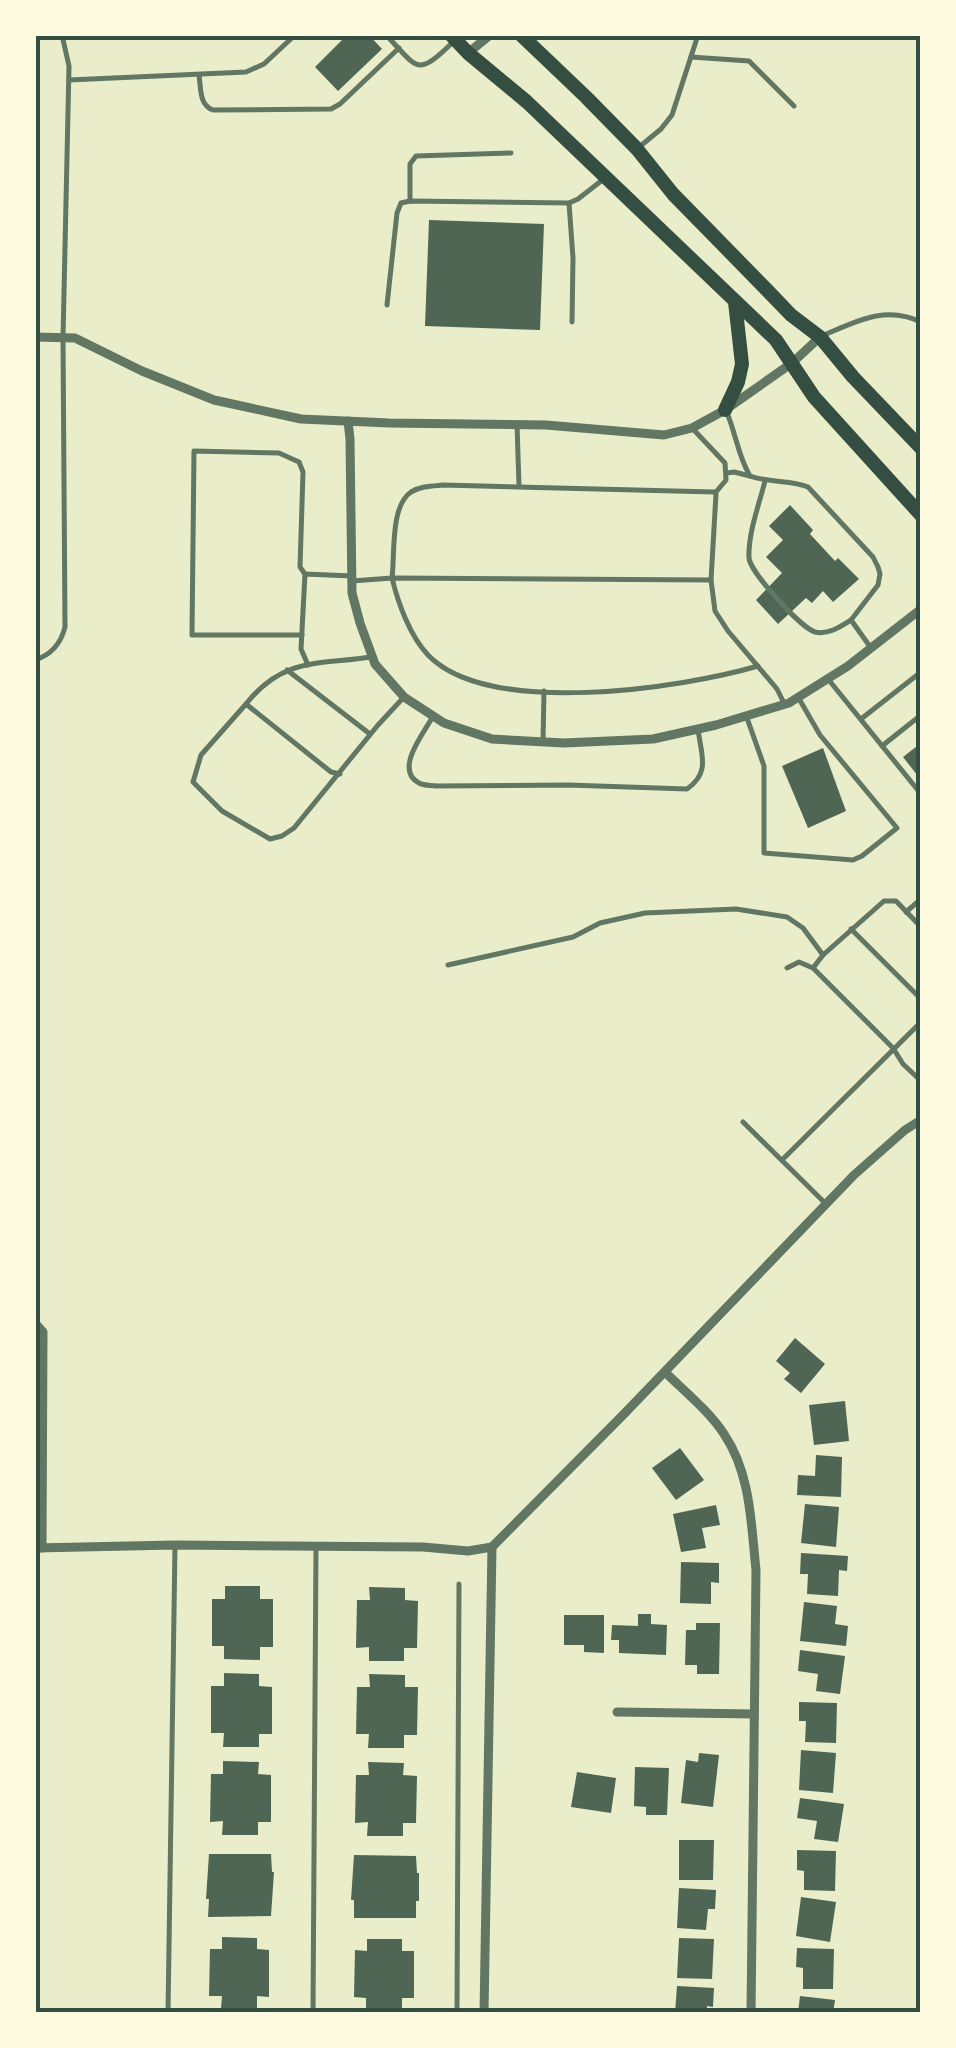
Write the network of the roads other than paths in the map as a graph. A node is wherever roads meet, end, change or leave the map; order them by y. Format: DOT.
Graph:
graph roads {
  1 [pos="62,35"];
  2 [pos="294,35"];
  3 [pos="386,35"];
  4 [pos="490,35"];
  5 [pos="522,35"];
  6 [pos="698,35"];
  7 [pos="453,37"];
  8 [pos="399,48"];
  9 [pos="468,53"];
  10 [pos="692,57"];
  11 [pos="199,75"];
  12 [pos="69,80"];
  13 [pos="794,106"];
  14 [pos="637,149"];
  15 [pos="510,153"];
  16 [pos="607,176"];
  17 [pos="410,200"];
  18 [pos="569,203"];
  19 [pos="735,301"];
  20 [pos="386,305"];
  21 [pos="572,322"];
  22 [pos="921,322"];
  23 [pos="35,337"];
  24 [pos="820,337"];
  25 [pos="63,338"];
  26 [pos="792,363"];
  27 [pos="725,410"];
  28 [pos="348,420"];
  29 [pos="518,424"];
  30 [pos="692,428"];
  31 [pos="921,448"];
  32 [pos="727,473"];
  33 [pos="750,476"];
  34 [pos="765,481"];
  35 [pos="519,487"];
  36 [pos="716,492"];
  37 [pos="921,515"];
  38 [pos="304,574"];
  39 [pos="352,578"];
  40 [pos="392,578"];
  41 [pos="711,580"];
  42 [pos="921,609"];
  43 [pos="851,620"];
  44 [pos="302,635"];
  45 [pos="871,648"];
  46 [pos="372,657"];
  47 [pos="35,660"];
  48 [pos="308,665"];
  49 [pos="758,666"];
  50 [pos="287,670"];
  51 [pos="921,672"];
  52 [pos="828,679"];
  53 [pos="544,691"];
  54 [pos="798,697"];
  55 [pos="404,698"];
  56 [pos="246,704"];
  57 [pos="784,704"];
  58 [pos="921,715"];
  59 [pos="433,716"];
  60 [pos="746,716"];
  61 [pos="861,719"];
  62 [pos="698,729"];
  63 [pos="370,734"];
  64 [pos="544,742"];
  65 [pos="882,746"];
  66 [pos="340,774"];
  67 [pos="921,794"];
  68 [pos="921,899"];
  69 [pos="906,912"];
  70 [pos="921,927"];
  71 [pos="851,929"];
  72 [pos="822,955"];
  73 [pos="448,964"];
  74 [pos="788,968"];
  75 [pos="813,968"];
  76 [pos="921,999"];
  77 [pos="921,1022"];
  78 [pos="892,1048"];
  79 [pos="921,1081"];
  80 [pos="921,1120"];
  81 [pos="742,1122"];
  82 [pos="782,1160"];
  83 [pos="827,1205"];
  84 [pos="35,1323"];
  85 [pos="665,1372"];
  86 [pos="175,1545"];
  87 [pos="316,1546"];
  88 [pos="492,1547"];
  89 [pos="38,1548"];
  90 [pos="460,1584"];
  91 [pos="617,1712"];
  92 [pos="754,1714"];
  93 [pos="168,2013"];
  94 [pos="314,2013"];
  95 [pos="457,2013"];
  96 [pos="484,2013"];
  97 [pos="751,2013"];
  1 -- 12 [label="lane"];
  2 -- 11 [label="lane"];
  3 -- 8 [label="lane"];
  4 -- 9 [label="street"];
  5 -- 14 [label="main road"];
  6 -- 10 [label="lane"];
  7 -- 8 [label="lane"];
  7 -- 9 [label="main road"];
  8 -- 11 [label="lane"];
  9 -- 16 [label="main road"];
  10 -- 13 [label="lane"];
  10 -- 14 [label="lane"];
  11 -- 12 [label="lane"];
  12 -- 25 [label="lane"];
  14 -- 24 [label="main road"];
  15 -- 17 [label="lane"];
  16 -- 18 [label="lane"];
  16 -- 19 [label="main road"];
  17 -- 18 [label="lane"];
  17 -- 20 [label="lane"];
  18 -- 21 [label="lane"];
  19 -- 26 [label="main road"];
  19 -- 27 [label="main road"];
  22 -- 24 [label="lane"];
  23 -- 25 [label="street"];
  24 -- 26 [label="street"];
  24 -- 31 [label="main road"];
  25 -- 28 [label="street"];
  25 -- 47 [label="lane"];
  26 -- 27 [label="street"];
  26 -- 37 [label="main road"];
  27 -- 30 [label="street"];
  27 -- 33 [label="lane"];
  28 -- 29 [label="street"];
  28 -- 39 [label="street"];
  29 -- 30 [label="street"];
  29 -- 35 [label="lane"];
  30 -- 32 [label="lane"];
  32 -- 33 [label="lane"];
  32 -- 36 [label="lane"];
  33 -- 34 [label="lane"];
  34 -- 43 [label="lane"];
  34 -- 43 [label="lane"];
  35 -- 36 [label="lane"];
  35 -- 40 [label="lane"];
  36 -- 41 [label="lane"];
  38 -- 39 [label="lane"];
  38 -- 44 [label="lane"];
  38 -- 44 [label="lane"];
  39 -- 40 [label="lane"];
  39 -- 46 [label="street"];
  40 -- 41 [label="lane"];
  40 -- 53 [label="lane"];
  41 -- 49 [label="lane"];
  42 -- 45 [label="street"];
  43 -- 45 [label="lane"];
  44 -- 48 [label="lane"];
  45 -- 52 [label="street"];
  46 -- 48 [label="lane"];
  46 -- 55 [label="street"];
  48 -- 50 [label="lane"];
  49 -- 53 [label="lane"];
  49 -- 57 [label="lane"];
  50 -- 56 [label="lane"];
  50 -- 63 [label="lane"];
  51 -- 61 [label="lane"];
  52 -- 54 [label="street"];
  52 -- 61 [label="lane"];
  53 -- 64 [label="lane"];
  54 -- 57 [label="street"];
  54 -- 60 [label="lane"];
  55 -- 59 [label="street"];
  55 -- 63 [label="lane"];
  56 -- 66 [label="lane"];
  56 -- 66 [label="lane"];
  57 -- 60 [label="street"];
  58 -- 65 [label="lane"];
  59 -- 62 [label="lane"];
  59 -- 64 [label="street"];
  60 -- 62 [label="street"];
  61 -- 65 [label="lane"];
  62 -- 64 [label="street"];
  63 -- 66 [label="lane"];
  65 -- 67 [label="lane"];
  68 -- 69 [label="lane"];
  69 -- 70 [label="lane"];
  69 -- 71 [label="lane"];
  71 -- 72 [label="lane"];
  71 -- 76 [label="lane"];
  72 -- 73 [label="lane"];
  72 -- 75 [label="lane"];
  74 -- 75 [label="lane"];
  75 -- 78 [label="lane"];
  77 -- 78 [label="lane"];
  78 -- 79 [label="lane"];
  78 -- 82 [label="lane"];
  80 -- 83 [label="street"];
  81 -- 82 [label="lane"];
  82 -- 83 [label="lane"];
  83 -- 85 [label="street"];
  84 -- 89 [label="street"];
  85 -- 88 [label="street"];
  85 -- 92 [label="street"];
  86 -- 87 [label="street"];
  86 -- 89 [label="street"];
  86 -- 93 [label="lane"];
  87 -- 88 [label="street"];
  87 -- 94 [label="lane"];
  88 -- 96 [label="street"];
  90 -- 95 [label="lane"];
  91 -- 92 [label="street"];
  92 -- 97 [label="street"];
}
